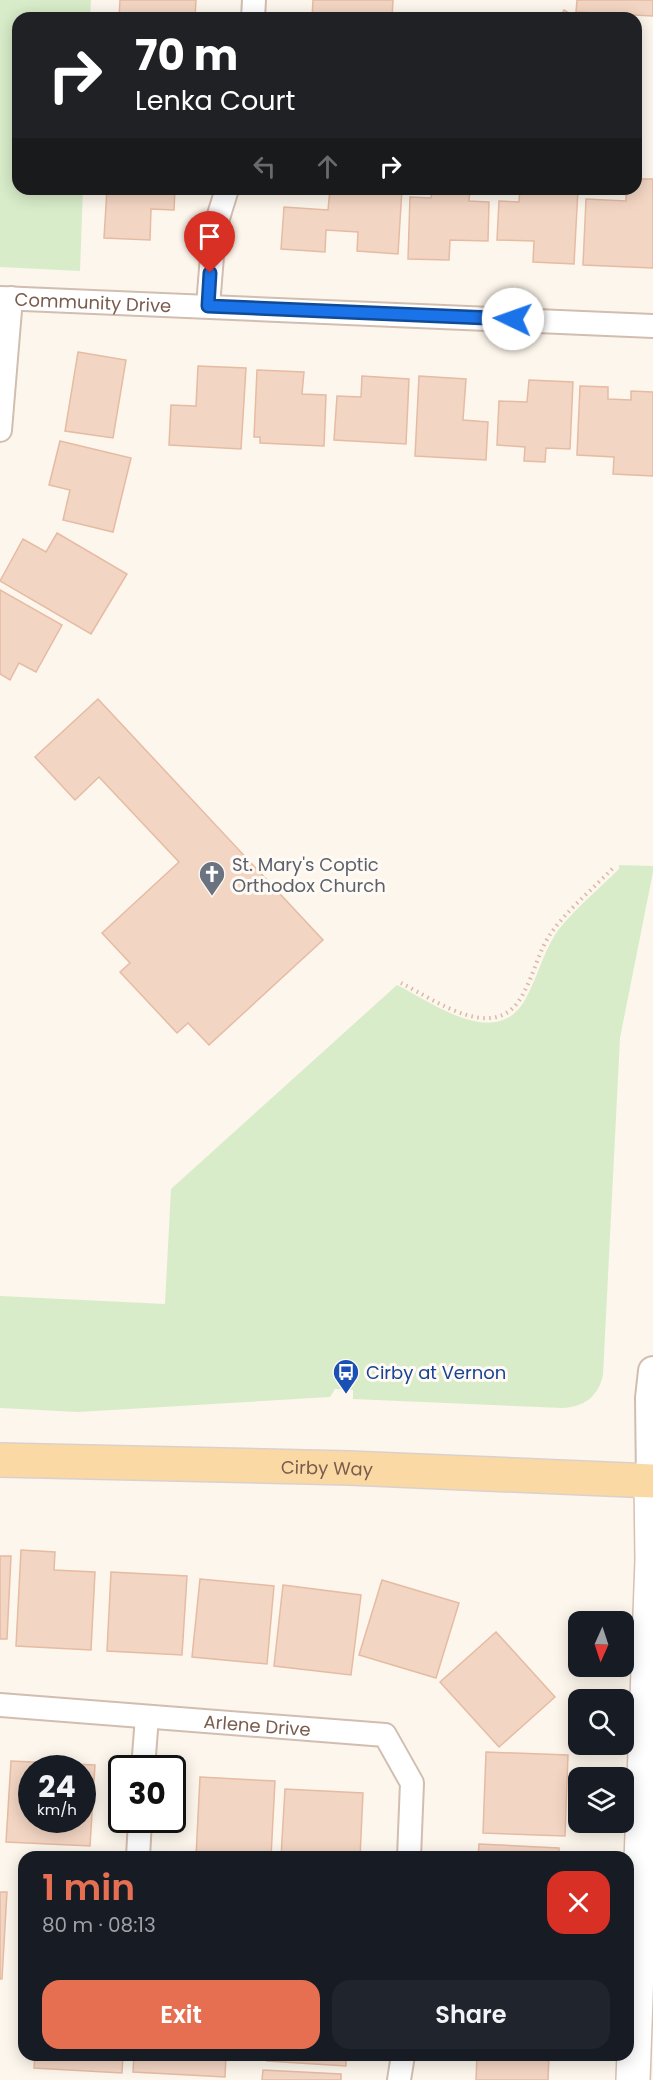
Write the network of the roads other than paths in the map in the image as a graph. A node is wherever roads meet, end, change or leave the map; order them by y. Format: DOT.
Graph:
graph roads {
  1 [pos="225,195"];
  2 [pos="6,298"];
  3 [pos="208,306"];
  4 [pos="653,326"];
  5 [pos="0,430"];
  6 [pos="653,1371"];
  7 [pos="0,1460"];
  8 [pos="652,1481"];
  9 [pos="0,1705"];
  10 [pos="147,1717"];
  11 [pos="144,1755"];
  12 [pos="139,1833"];
  13 [pos="138,1851"];
  14 [pos="409,1851"];
  15 [pos="634,2053"];
  16 [pos="402,2061"];
  17 [pos="634,2061"];
  18 [pos="399,2080"];
  19 [pos="633,2080"];
  1 -- 3 [label="street"];
  2 -- 3 [label="street, Community Drive"];
  2 -- 5 [label="street"];
  3 -- 4 [label="street, Community Drive"];
  6 -- 8 [label="street"];
  7 -- 8 [label="main road, Cirby Way"];
  8 -- 15 [label="main road"];
  9 -- 10 [label="street, Arlene Drive"];
  10 -- 11 [label="street"];
  10 -- 14 [label="street, Arlene Drive"];
  12 -- 13 [label="street"];
  16 -- 18 [label="street"];
  17 -- 19 [label="main road"];
}
